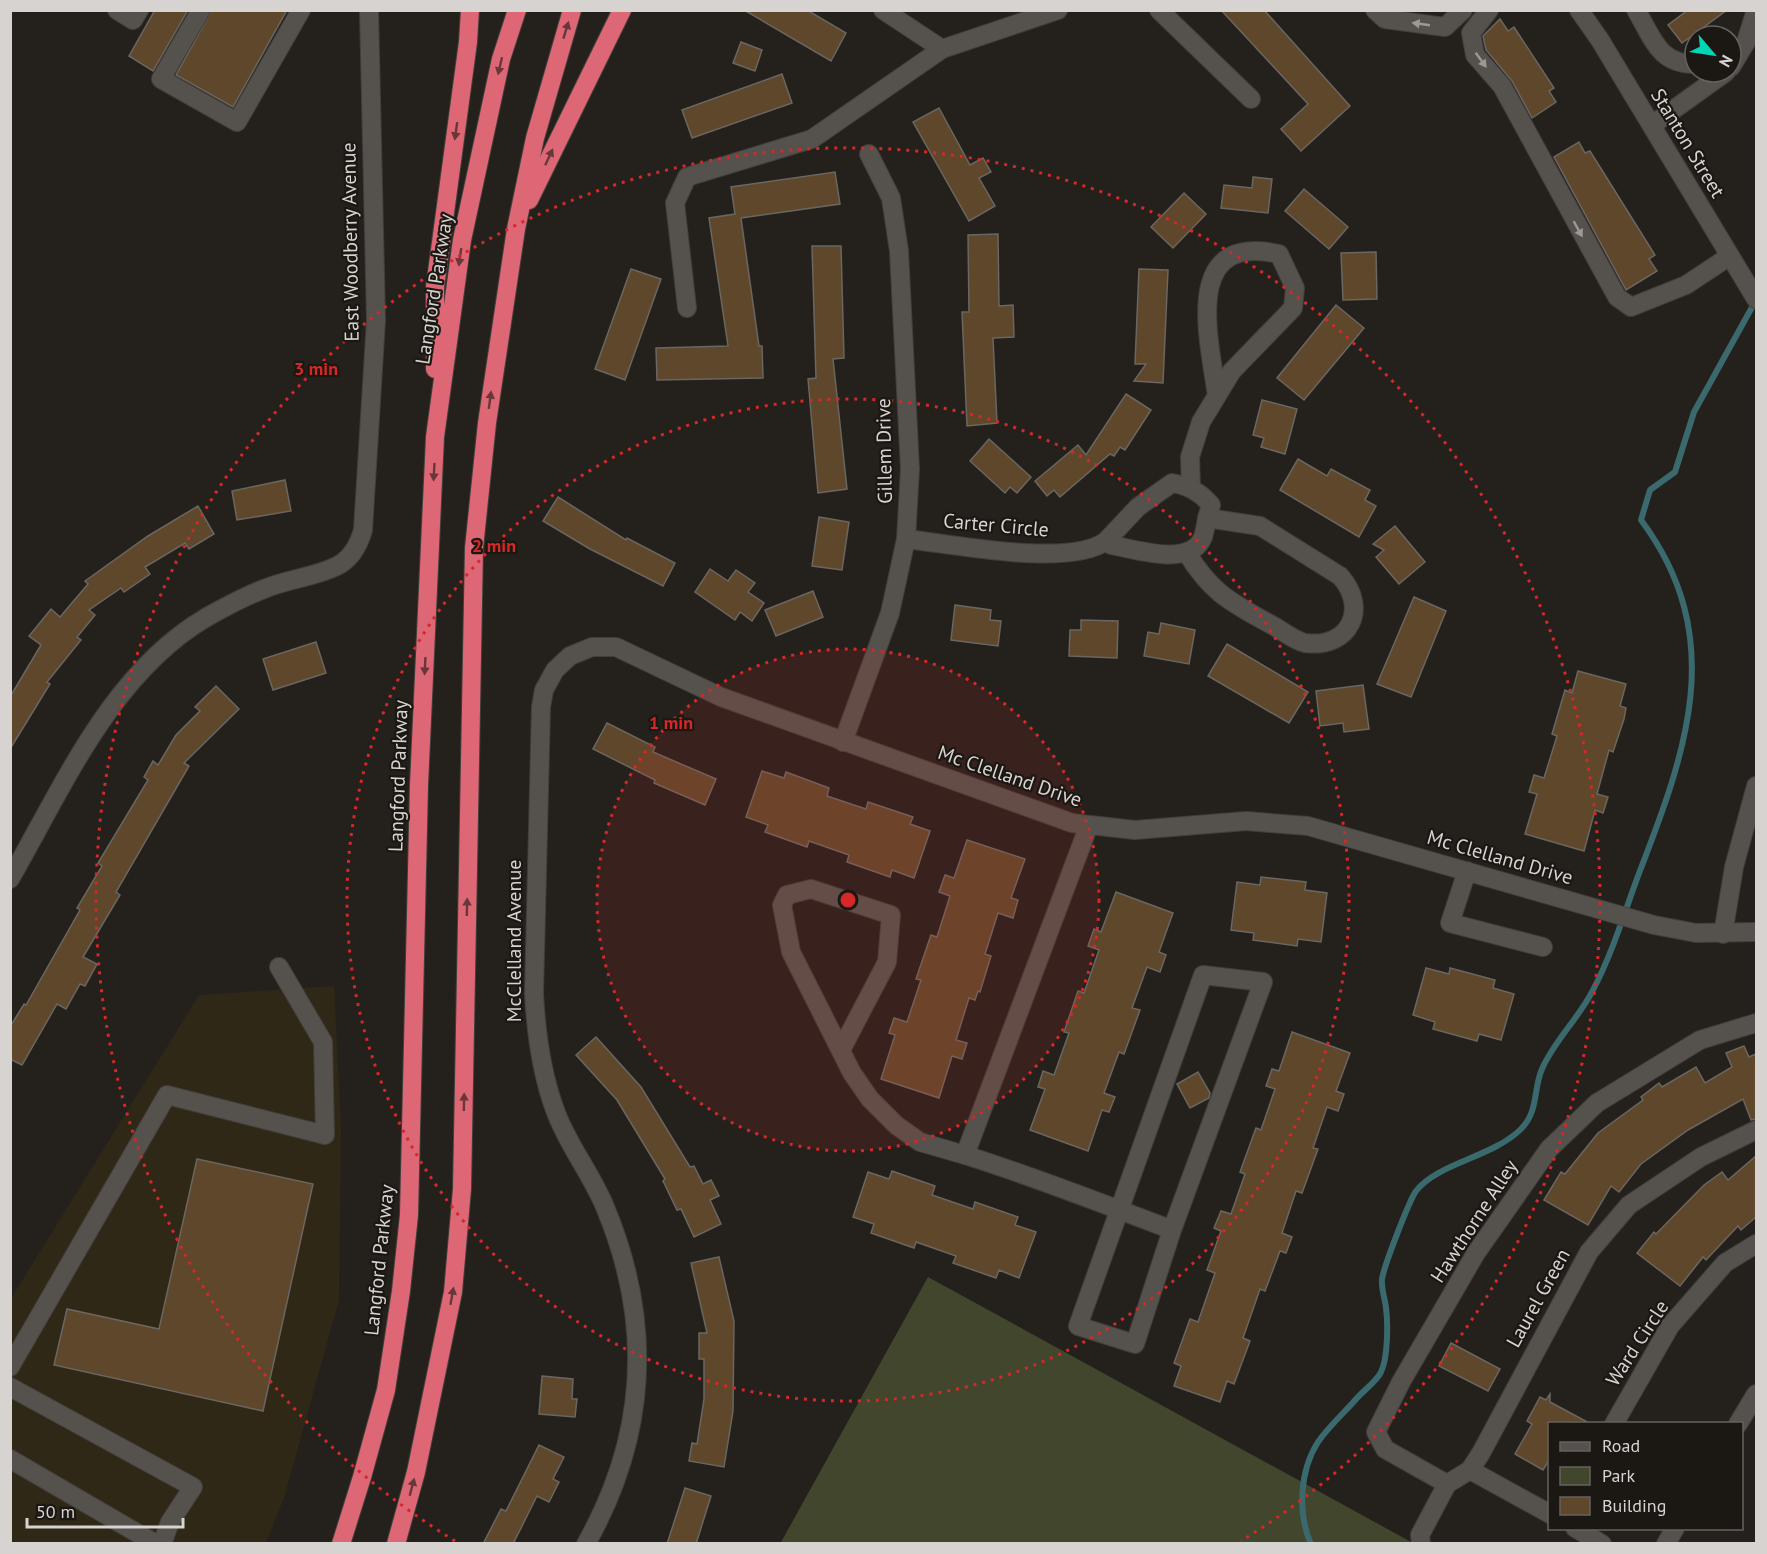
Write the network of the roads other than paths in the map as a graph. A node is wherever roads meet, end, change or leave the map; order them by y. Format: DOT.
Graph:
graph roads {
  1 [pos="117,10"];
  2 [pos="139,10"];
  3 [pos="201,10"];
  4 [pos="301,10"];
  5 [pos="369,10"];
  6 [pos="470,10"];
  7 [pos="516,10"];
  8 [pos="572,10"];
  9 [pos="621,10"];
  10 [pos="883,10"];
  11 [pos="1058,10"];
  12 [pos="1159,10"];
  13 [pos="1375,10"];
  14 [pos="1463,10"];
  15 [pos="1489,10"];
  16 [pos="1580,10"];
  17 [pos="1636,10"];
  18 [pos="1756,10"];
  19 [pos="1743,47"];
  20 [pos="942,49"];
  21 [pos="1683,64"];
  22 [pos="1709,84"];
  23 [pos="1251,99"];
  24 [pos="1652,125"];
  25 [pos="869,154"];
  26 [pos="516,229"];
  27 [pos="1730,256"];
  28 [pos="1756,299"];
  29 [pos="687,308"];
  30 [pos="1217,396"];
  31 [pos="435,437"];
  32 [pos="1191,488"];
  33 [pos="1207,518"];
  34 [pos="906,539"];
  35 [pos="1106,541"];
  36 [pos="1186,553"];
  37 [pos="843,742"];
  38 [pos="539,778"];
  39 [pos="1756,786"];
  40 [pos="1089,825"];
  41 [pos="1467,871"];
  42 [pos="10,879"];
  43 [pos="1756,932"];
  44 [pos="1723,934"];
  45 [pos="1543,947"];
  46 [pos="279,967"];
  47 [pos="1756,1023"];
  48 [pos="841,1050"];
  49 [pos="1756,1130"];
  50 [pos="965,1155"];
  51 [pos="1118,1210"];
  52 [pos="1172,1230"];
  53 [pos="1756,1244"];
  54 [pos="10,1367"];
  55 [pos="10,1387"];
  56 [pos="1756,1394"];
  57 [pos="1615,1422"];
  58 [pos="1739,1422"];
  59 [pos="14,1468"];
  60 [pos="1470,1470"];
  61 [pos="1447,1484"];
  62 [pos="1548,1513"];
  63 [pos="1578,1530"];
  64 [pos="1674,1530"];
  65 [pos="156,1544"];
  66 [pos="162,1544"];
  67 [pos="341,1544"];
  68 [pos="396,1544"];
  69 [pos="586,1544"];
  70 [pos="1421,1544"];
  71 [pos="1602,1544"];
  72 [pos="1666,1544"];
  1 -- 2 [label="street"];
  3 -- 4 [label="street"];
  5 -- 42 [label="street, East Woodberry Avenue"];
  6 -- 31 [label="highway, one-way"];
  7 -- 31 [label="highway, Langford Parkway, one-way"];
  26 -- 8 [label="highway, one-way"];
  26 -- 9 [label="highway, one-way"];
  10 -- 20 [label="street"];
  11 -- 20 [label="street"];
  12 -- 23 [label="street"];
  14 -- 13 [label="street, one-way"];
  15 -- 27 [label="street, one-way"];
  16 -- 24 [label="street, Stanton Street"];
  17 -- 21 [label="street"];
  18 -- 19 [label="street"];
  20 -- 29 [label="street"];
  22 -- 24 [label="street"];
  24 -- 27 [label="street, Stanton Street"];
  25 -- 34 [label="street, Gillem Drive"];
  68 -- 26 [label="highway, one-way"];
  27 -- 28 [label="street, Stanton Street"];
  30 -- 30 [label="street"];
  30 -- 32 [label="street"];
  31 -- 67 [label="highway, Langford Parkway, one-way"];
  32 -- 33 [label="street"];
  32 -- 35 [label="street"];
  33 -- 36 [label="street"];
  33 -- 36 [label="street"];
  34 -- 35 [label="street, Carter Circle"];
  34 -- 37 [label="street, Gillem Drive"];
  35 -- 36 [label="street"];
  37 -- 38 [label="street, Mc Clelland Drive"];
  37 -- 40 [label="street, Mc Clelland Drive"];
  38 -- 69 [label="street, McClelland Avenue"];
  39 -- 44 [label="street"];
  40 -- 41 [label="street, Mc Clelland Drive"];
  40 -- 50 [label="street"];
  41 -- 44 [label="street, Mc Clelland Drive"];
  41 -- 45 [label="street"];
  43 -- 44 [label="street, Mc Clelland Drive"];
  46 -- 54 [label="street"];
  47 -- 61 [label="street, Hawthorne Alley"];
  48 -- 48 [label="street"];
  48 -- 50 [label="street"];
  49 -- 60 [label="street, Laurel Green"];
  50 -- 51 [label="street"];
  51 -- 52 [label="street"];
  51 -- 52 [label="street"];
  51 -- 52 [label="street"];
  53 -- 57 [label="street, Ward Circle"];
  55 -- 66 [label="street"];
  56 -- 58 [label="street"];
  59 -- 65 [label="street"];
  60 -- 61 [label="street"];
  60 -- 62 [label="street"];
  61 -- 70 [label="street"];
  63 -- 71 [label="street"];
  64 -- 72 [label="street"];
}
